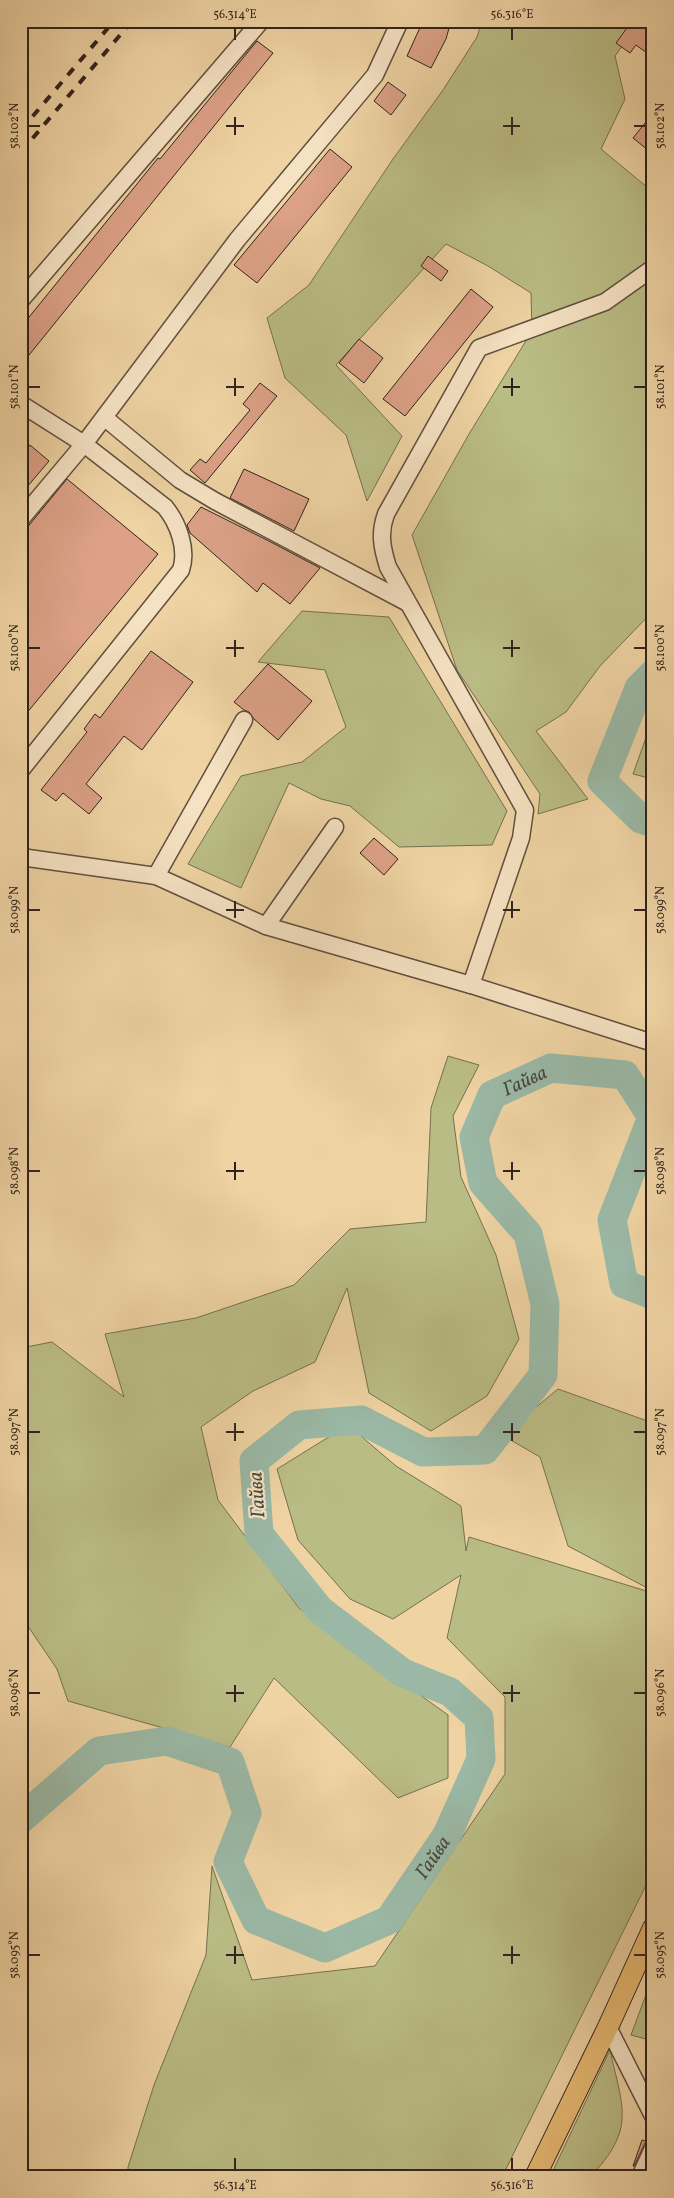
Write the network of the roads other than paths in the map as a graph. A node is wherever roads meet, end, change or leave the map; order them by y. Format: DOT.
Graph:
graph roads {
  1 [pos="261,21"];
  2 [pos="400,21"];
  3 [pos="653,268"];
  4 [pos="21,300"];
  5 [pos="21,404"];
  6 [pos="105,418"];
  7 [pos="84,444"];
  8 [pos="21,519"];
  9 [pos="406,602"];
  10 [pos="244,720"];
  11 [pos="21,770"];
  12 [pos="335,827"];
  13 [pos="22,856"];
  14 [pos="156,876"];
  15 [pos="266,926"];
  16 [pos="471,985"];
  17 [pos="653,1043"];
  18 [pos="653,1928"];
  19 [pos="608,2027"];
  20 [pos="652,2108"];
  21 [pos="653,2148"];
  22 [pos="535,2177"];
  23 [pos="640,2177"];
  1 -- 4 [label="lane"];
  2 -- 6 [label="lane"];
  3 -- 9 [label="lane"];
  5 -- 7 [label="lane"];
  6 -- 7 [label="lane"];
  6 -- 9 [label="lane"];
  7 -- 8 [label="lane"];
  7 -- 11 [label="lane"];
  9 -- 16 [label="lane"];
  10 -- 14 [label="lane"];
  12 -- 15 [label="lane"];
  13 -- 14 [label="lane"];
  14 -- 15 [label="lane"];
  15 -- 16 [label="lane"];
  16 -- 17 [label="lane"];
  18 -- 19 [label="main road"];
  19 -- 20 [label="lane"];
  19 -- 22 [label="main road"];
  21 -- 23 [label="lane"];
}
